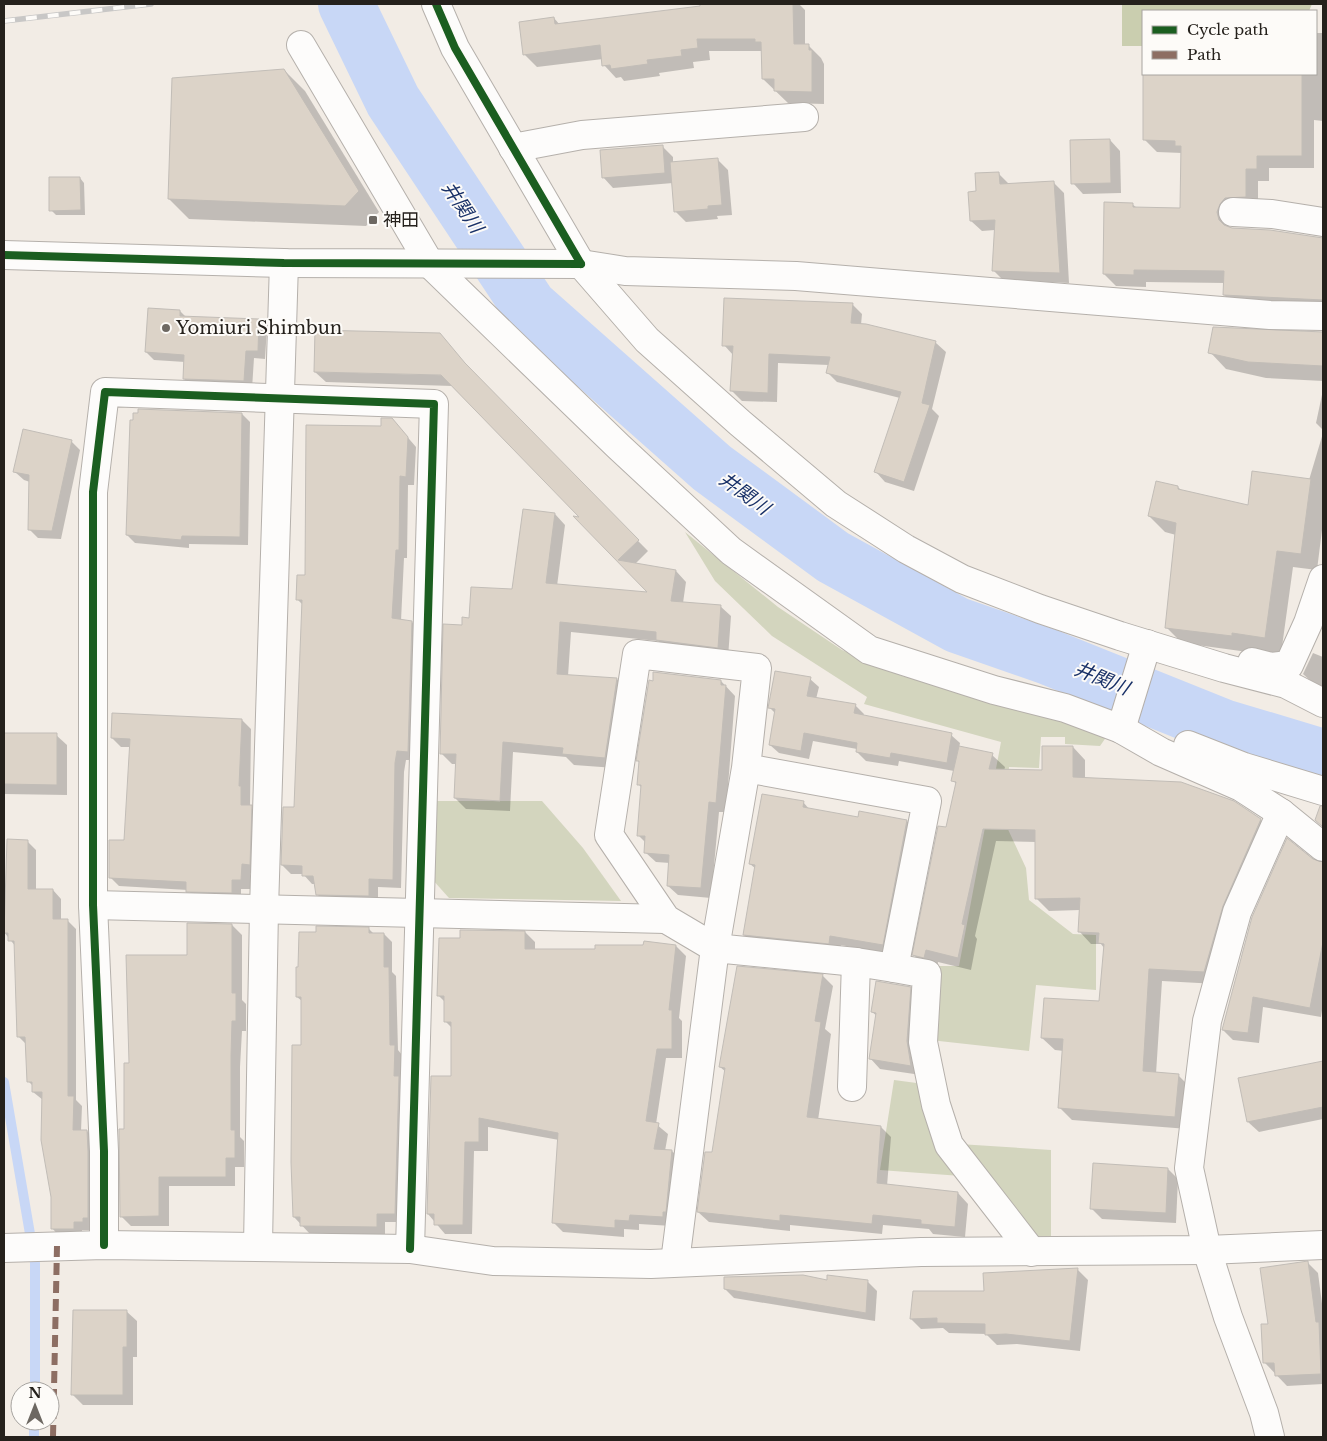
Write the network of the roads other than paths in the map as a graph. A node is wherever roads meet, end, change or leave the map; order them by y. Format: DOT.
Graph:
graph roads {
  1 [pos="436,4"];
  2 [pos="301,45"];
  3 [pos="804,117"];
  4 [pos="513,148"];
  5 [pos="1233,212"];
  6 [pos="1323,222"];
  7 [pos="4,254"];
  8 [pos="284,263"];
  9 [pos="430,264"];
  10 [pos="573,264"];
  11 [pos="1323,316"];
  12 [pos="279,398"];
  13 [pos="1323,579"];
  14 [pos="1146,649"];
  15 [pos="1323,703"];
  16 [pos="1122,725"];
  17 [pos="746,768"];
  18 [pos="1323,791"];
  19 [pos="1281,813"];
  20 [pos="1323,847"];
  21 [pos="93,905"];
  22 [pos="264,909"];
  23 [pos="418,913"];
  24 [pos="666,918"];
  25 [pos="715,948"];
  26 [pos="856,962"];
  27 [pos="894,968"];
  28 [pos="852,1087"];
  29 [pos="104,1245"];
  30 [pos="258,1246"];
  31 [pos="1323,1246"];
  32 [pos="9,1247"];
  33 [pos="410,1249"];
  34 [pos="1207,1250"];
  35 [pos="1032,1252"];
  36 [pos="675,1262"];
  37 [pos="1270,1437"];
  1 -- 4 [label="street"];
  2 -- 9 [label="street"];
  3 -- 4 [label="street"];
  4 -- 10 [label="street"];
  5 -- 6 [label="street"];
  7 -- 8 [label="street"];
  8 -- 9 [label="street"];
  8 -- 12 [label="street"];
  9 -- 10 [label="street"];
  9 -- 16 [label="street"];
  10 -- 11 [label="street"];
  10 -- 14 [label="street"];
  12 -- 21 [label="street"];
  12 -- 22 [label="street"];
  12 -- 23 [label="street"];
  13 -- 14 [label="street"];
  14 -- 15 [label="street"];
  14 -- 16 [label="street"];
  16 -- 18 [label="street"];
  16 -- 19 [label="street"];
  17 -- 24 [label="street"];
  17 -- 25 [label="street"];
  17 -- 27 [label="street"];
  19 -- 20 [label="street"];
  19 -- 34 [label="street"];
  21 -- 22 [label="street"];
  21 -- 29 [label="street"];
  22 -- 23 [label="street"];
  22 -- 30 [label="street"];
  23 -- 24 [label="street"];
  23 -- 33 [label="street"];
  24 -- 25 [label="street"];
  25 -- 26 [label="street"];
  25 -- 36 [label="street"];
  26 -- 27 [label="street"];
  26 -- 28 [label="street"];
  27 -- 35 [label="street"];
  29 -- 30 [label="street"];
  29 -- 32 [label="street"];
  30 -- 33 [label="street"];
  31 -- 34 [label="street"];
  33 -- 36 [label="street"];
  34 -- 35 [label="street"];
  34 -- 37 [label="street"];
  35 -- 36 [label="street"];
}
